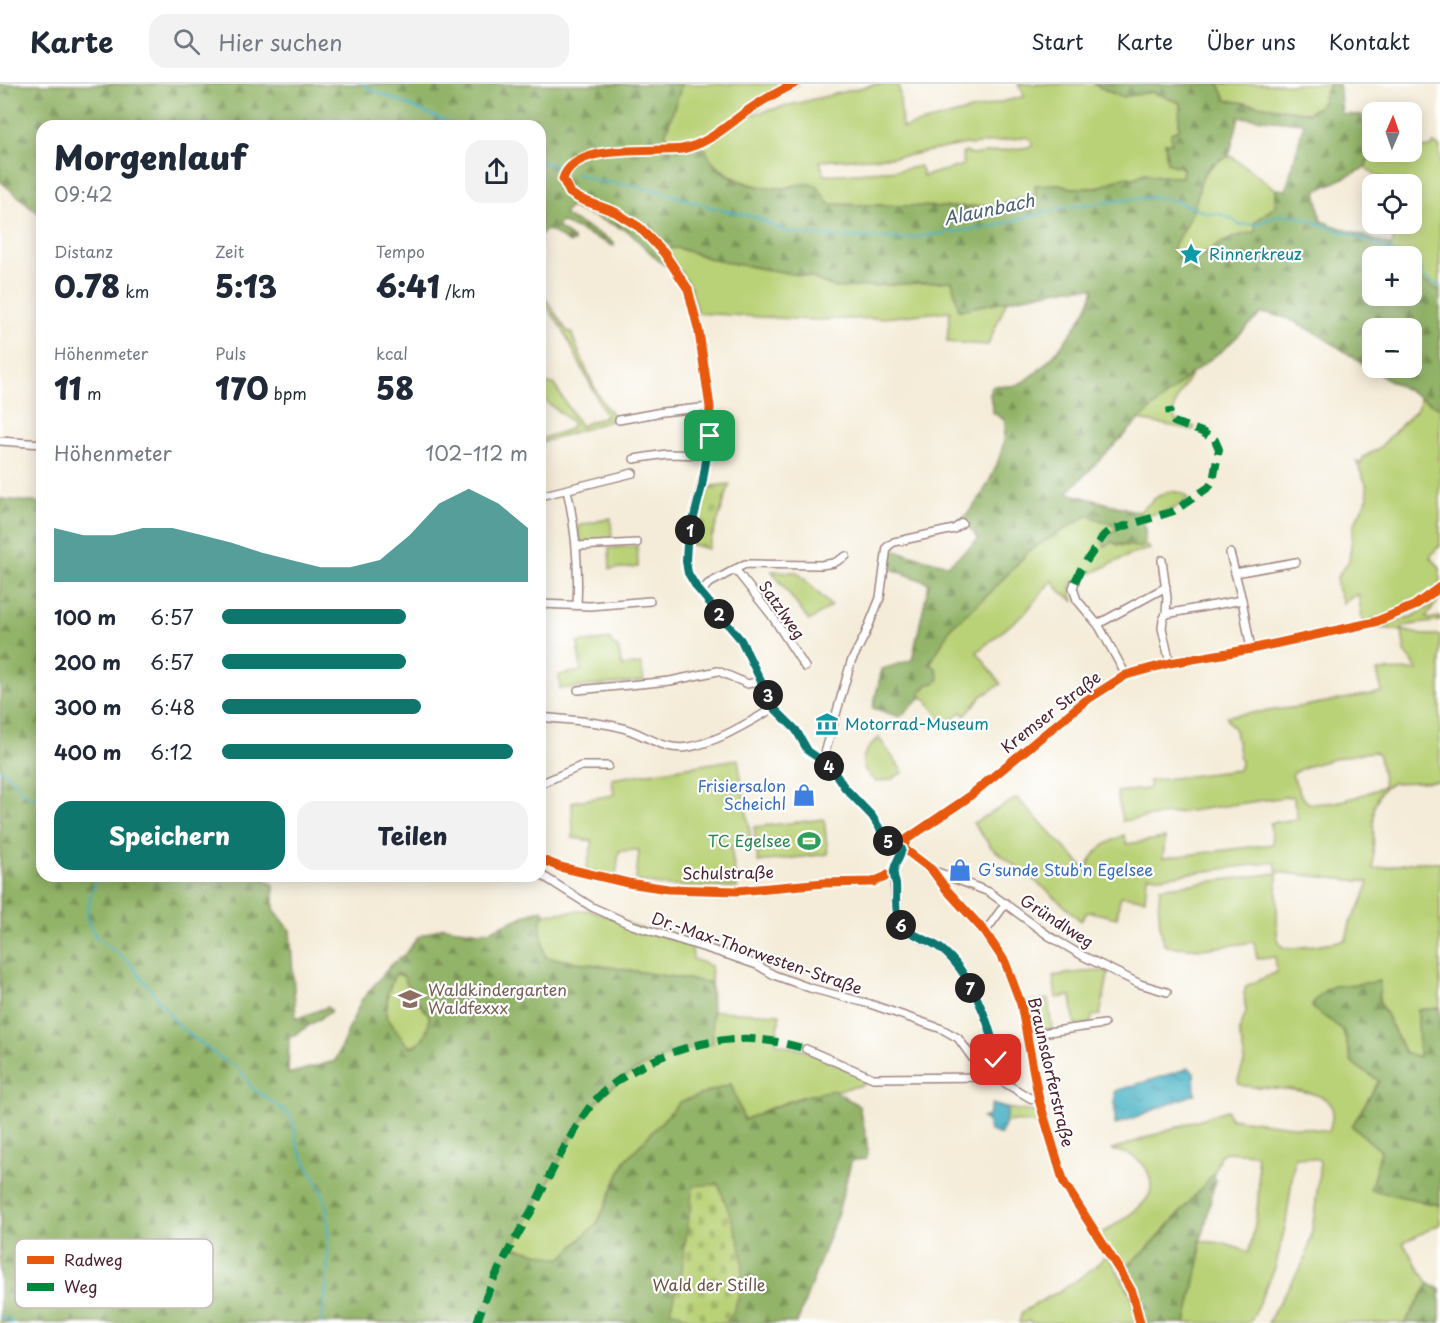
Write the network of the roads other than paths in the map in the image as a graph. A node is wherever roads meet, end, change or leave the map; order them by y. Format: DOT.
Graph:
graph roads {
  1 [pos="794,84"];
  2 [pos="710,407"];
  3 [pos="619,420"];
  4 [pos="0,441"];
  5 [pos="36,444"];
  6 [pos="708,455"];
  7 [pos="634,459"];
  8 [pos="633,473"];
  9 [pos="567,490"];
  10 [pos="546,495"];
  11 [pos="962,523"];
  12 [pos="637,543"];
  13 [pos="577,546"];
  14 [pos="1230,553"];
  15 [pos="846,556"];
  16 [pos="1162,560"];
  17 [pos="1296,562"];
  18 [pos="735,569"];
  19 [pos="1235,573"];
  20 [pos="1075,582"];
  21 [pos="1166,587"];
  22 [pos="1440,587"];
  23 [pos="701,592"];
  24 [pos="1242,600"];
  25 [pos="650,601"];
  26 [pos="546,604"];
  27 [pos="577,605"];
  28 [pos="1166,614"];
  29 [pos="1099,626"];
  30 [pos="1251,649"];
  31 [pos="1170,663"];
  32 [pos="805,668"];
  33 [pos="1126,675"];
  34 [pos="761,680"];
  35 [pos="578,690"];
  36 [pos="774,708"];
  37 [pos="546,718"];
  38 [pos="823,760"];
  39 [pos="608,766"];
  40 [pos="546,781"];
  41 [pos="902,849"];
  42 [pos="546,861"];
  43 [pos="932,870"];
  44 [pos="894,871"];
  45 [pos="546,878"];
  46 [pos="1006,903"];
  47 [pos="985,932"];
  48 [pos="1167,992"];
  49 [pos="1104,1024"];
  50 [pos="1027,1035"];
  51 [pos="806,1049"];
  52 [pos="995,1073"];
  53 [pos="1039,1100"];
  54 [pos="1140,1323"];
  1 -- 2 [label="street"];
  2 -- 3 [label="street"];
  2 -- 6 [label="street"];
  4 -- 5 [label="street"];
  6 -- 7 [label="street"];
  6 -- 23 [label="street"];
  8 -- 9 [label="street"];
  9 -- 10 [label="street"];
  9 -- 13 [label="street"];
  11 -- 38 [label="street"];
  12 -- 13 [label="street"];
  13 -- 27 [label="street"];
  14 -- 19 [label="street"];
  15 -- 18 [label="street, Satzlweg"];
  16 -- 21 [label="street"];
  17 -- 19 [label="street"];
  18 -- 23 [label="street, Satzlweg"];
  18 -- 32 [label="street, Satzlweg"];
  19 -- 24 [label="street"];
  20 -- 29 [label="street"];
  21 -- 28 [label="street"];
  21 -- 29 [label="street"];
  22 -- 30 [label="street, Kremser Straße"];
  23 -- 34 [label="street"];
  24 -- 28 [label="street"];
  24 -- 30 [label="street"];
  25 -- 27 [label="street"];
  26 -- 27 [label="street"];
  28 -- 31 [label="street"];
  29 -- 33 [label="street"];
  30 -- 31 [label="street, Kremser Straße"];
  31 -- 33 [label="street, Kremser Straße"];
  33 -- 41 [label="street, Kremser Straße"];
  34 -- 35 [label="street"];
  34 -- 36 [label="street"];
  36 -- 37 [label="street"];
  36 -- 38 [label="street, Braunsdorferstraße"];
  38 -- 41 [label="street, Braunsdorferstraße"];
  39 -- 40 [label="street"];
  41 -- 43 [label="street, Braunsdorferstraße"];
  41 -- 44 [label="street"];
  42 -- 44 [label="street, Schulstraße"];
  43 -- 46 [label="street, Gründlweg"];
  43 -- 47 [label="street, Braunsdorferstraße"];
  44 -- 52 [label="street"];
  45 -- 52 [label="street, Dr.-Max-Thorwesten-Straße"];
  46 -- 47 [label="street"];
  46 -- 48 [label="street, Gründlweg"];
  47 -- 50 [label="street, Braunsdorferstraße"];
  49 -- 50 [label="street"];
  50 -- 53 [label="street, Braunsdorferstraße"];
  51 -- 52 [label="street"];
  52 -- 53 [label="street, Dr.-Max-Thorwesten-Straße"];
  53 -- 54 [label="street, Braunsdorferstraße"];
}
